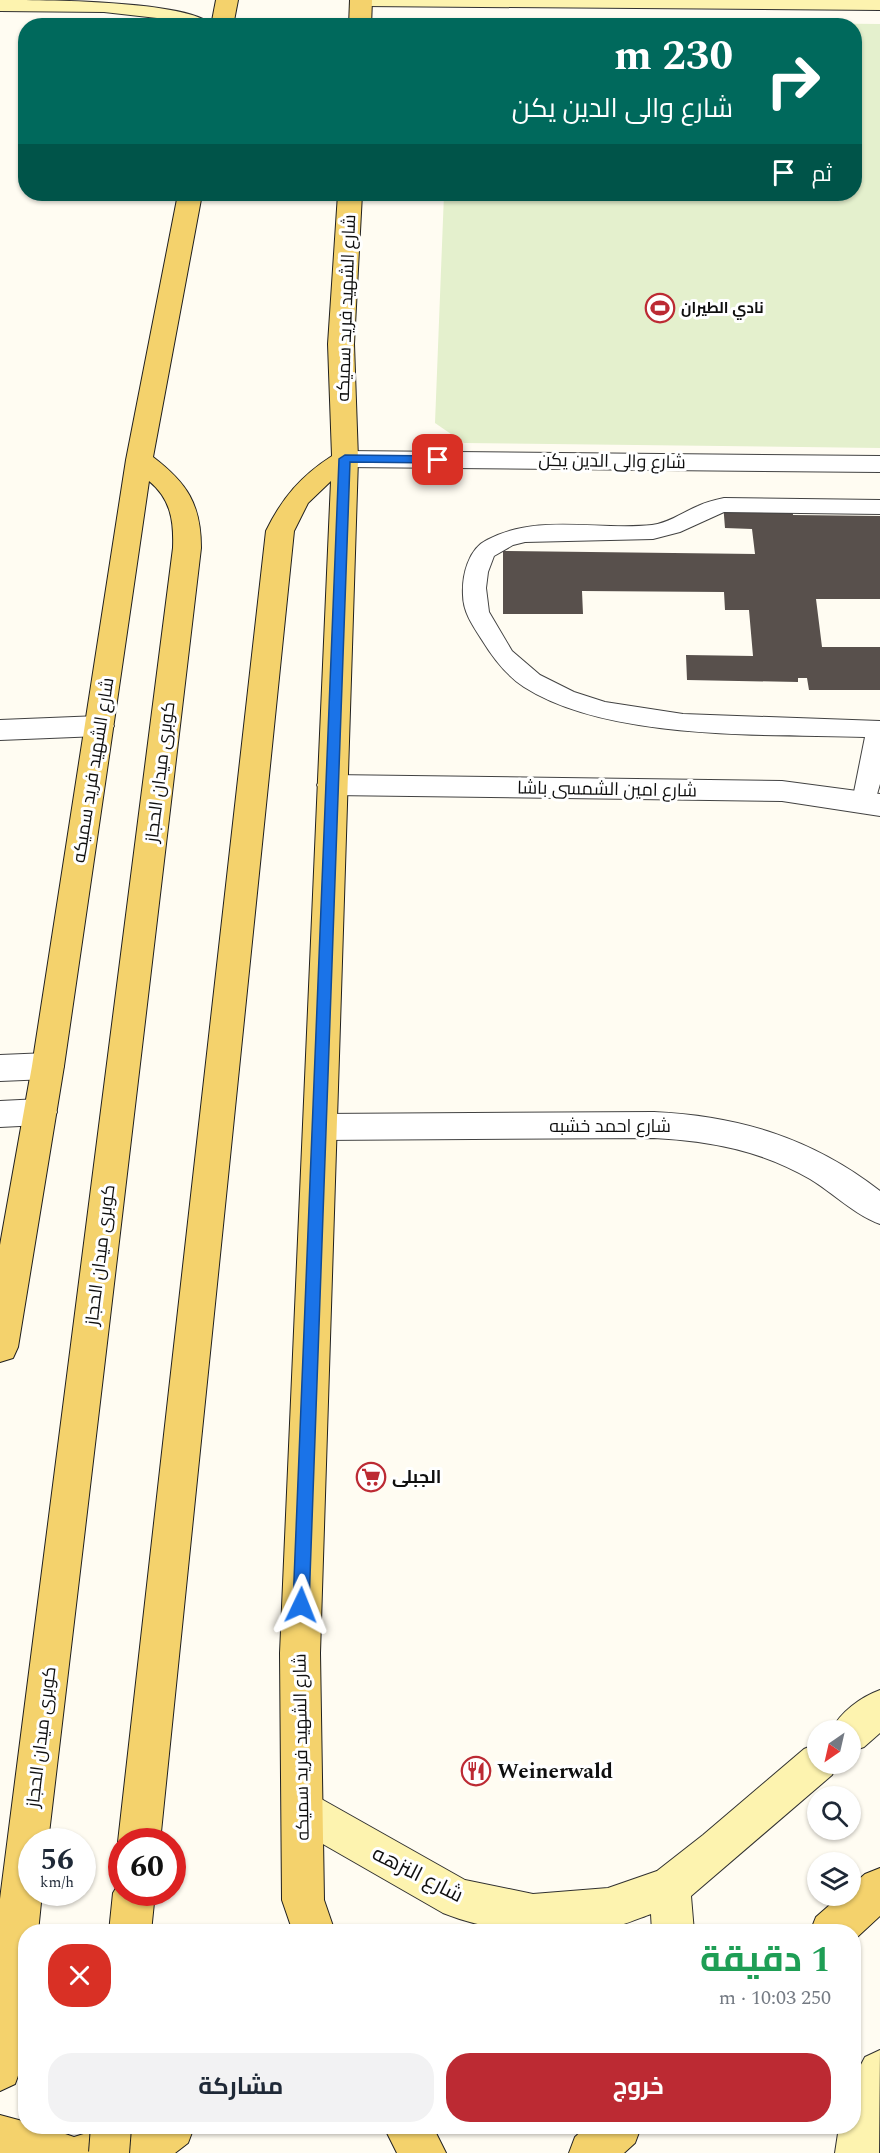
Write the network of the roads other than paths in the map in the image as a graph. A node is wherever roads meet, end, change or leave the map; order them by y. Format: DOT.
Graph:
graph roads {
  1 [pos="227,0"];
  2 [pos="363,0"];
  3 [pos="154,3"];
  4 [pos="880,4"];
  5 [pos="0,6"];
  6 [pos="190,18"];
  7 [pos="224,18"];
  8 [pos="361,18"];
  9 [pos="189,201"];
  10 [pos="350,201"];
  11 [pos="139,459"];
  12 [pos="345,459"];
  13 [pos="880,464"];
  14 [pos="880,507"];
  15 [pos="99,726"];
  16 [pos="879,729"];
  17 [pos="0,730"];
  18 [pos="332,785"];
  19 [pos="872,804"];
  20 [pos="48,1066"];
  21 [pos="0,1068"];
  22 [pos="40,1112"];
  23 [pos="0,1114"];
  24 [pos="320,1127"];
  25 [pos="880,1210"];
  26 [pos="0,1347"];
  27 [pos="880,1708"];
  28 [pos="861,1724"];
  29 [pos="807,1772"];
  30 [pos="302,1810"];
  31 [pos="141,1828"];
  32 [pos="670,1887"];
  33 [pos="880,1888"];
  34 [pos="133,1906"];
  35 [pos="303,1921"];
  36 [pos="131,1924"];
  37 [pos="672,1924"];
  38 [pos="840,1924"];
  39 [pos="0,2069"];
  40 [pos="869,2077"];
  41 [pos="861,2128"];
  42 [pos="110,2134"];
  43 [pos="163,2134"];
  44 [pos="411,2134"];
  45 [pos="611,2134"];
  46 [pos="860,2134"];
  47 [pos="0,2137"];
  48 [pos="59,2153"];
  49 [pos="88,2153"];
  50 [pos="109,2153"];
  51 [pos="424,2153"];
  52 [pos="591,2153"];
  53 [pos="857,2153"];
  1 -- 7 [label="main road"];
  2 -- 4 [label="street"];
  2 -- 8 [label="main road"];
  3 -- 5 [label="street"];
  3 -- 6 [label="street"];
  9 -- 11 [label="main road, شارع الشهيد فريد سميكه"];
  10 -- 12 [label="main road, شارع الشهيد فريد سميكه"];
  11 -- 15 [label="main road, شارع الشهيد فريد سميكه"];
  11 -- 39 [label="main road, كوبرى ميدان الحجاز"];
  12 -- 13 [label="street, شارع والى الدين يكن"];
  12 -- 18 [label="main road, شارع الشهيد فريد سميكه"];
  12 -- 31 [label="main road"];
  14 -- 16 [label="lane"];
  15 -- 17 [label="street"];
  15 -- 20 [label="main road, شارع الشهيد فريد سميكه"];
  16 -- 19 [label="lane"];
  18 -- 19 [label="street, شارع امين الشمسى باشا"];
  18 -- 24 [label="main road, شارع الشهيد فريد سميكه"];
  20 -- 21 [label="street"];
  20 -- 22 [label="main road, شارع الشهيد فريد سميكه"];
  22 -- 23 [label="street"];
  22 -- 26 [label="main road, شارع الشهيد فريد سميكه"];
  24 -- 25 [label="street, شارع احمد خشبه"];
  24 -- 30 [label="main road, شارع الشهيد فريد سميكه"];
  27 -- 28 [label="street"];
  29 -- 32 [label="street, شارع النزهه"];
  30 -- 32 [label="street, شارع النزهه"];
  30 -- 35 [label="main road, شارع الشهيد فريد سميكه"];
  32 -- 37 [label="street"];
  33 -- 38 [label="main road"];
  34 -- 36 [label="main road"];
  40 -- 41 [label="street"];
  42 -- 50 [label="main road, bridge"];
  43 -- 49 [label="main road"];
  44 -- 51 [label="main road"];
  45 -- 52 [label="main road"];
  46 -- 53 [label="street"];
  47 -- 48 [label="main road"];
}
